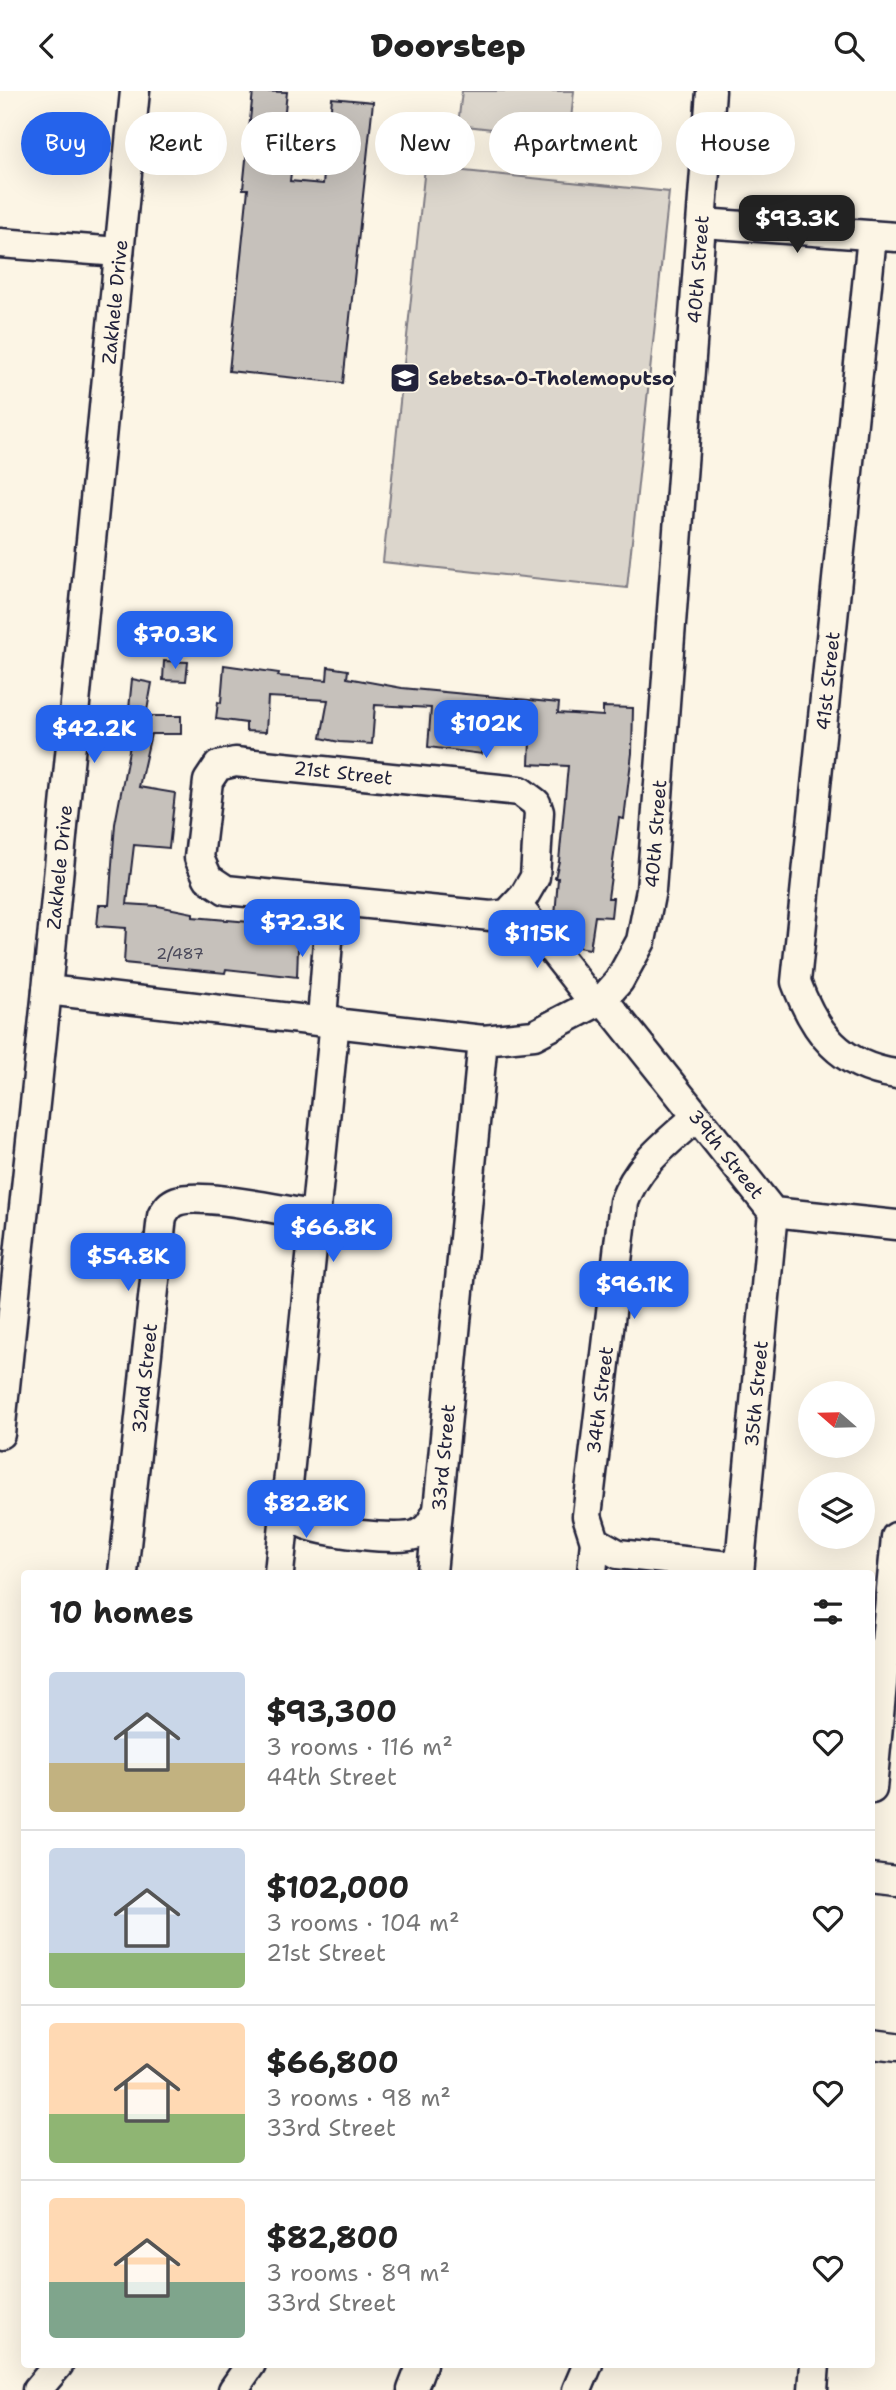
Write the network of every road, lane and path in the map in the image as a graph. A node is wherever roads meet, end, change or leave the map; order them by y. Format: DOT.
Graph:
graph roads {
  1 [pos="135,91"];
  2 [pos="711,91"];
  3 [pos="702,223"];
  4 [pos="884,237"];
  5 [pos="0,243"];
  6 [pos="119,251"];
  7 [pos="331,902"];
  8 [pos="517,905"];
  9 [pos="47,990"];
  10 [pos="599,1001"];
  11 [pos="328,1020"];
  12 [pos="483,1039"];
  13 [pos="896,1074"];
  14 [pos="695,1118"];
  15 [pos="772,1212"];
  16 [pos="313,1215"];
  17 [pos="896,1225"];
  18 [pos="0,1434"];
  19 [pos="284,1502"];
  20 [pos="436,1514"];
  21 [pos="896,1537"];
  22 [pos="595,1541"];
  23 [pos="123,1570"];
  24 [pos="279,1570"];
  25 [pos="432,1570"];
  26 [pos="592,1570"];
  27 [pos="739,1570"];
  28 [pos="875,1758"];
  29 [pos="875,1878"];
  30 [pos="896,1881"];
  31 [pos="875,2044"];
  32 [pos="896,2047"];
  33 [pos="56,2368"];
  34 [pos="248,2368"];
  35 [pos="420,2368"];
  36 [pos="586,2368"];
  37 [pos="815,2368"];
  38 [pos="37,2390"];
  39 [pos="233,2390"];
  40 [pos="412,2390"];
  41 [pos="577,2390"];
  42 [pos="813,2390"];
  1 -- 6 [label="street, Zakhele Drive"];
  2 -- 3 [label="street, 40th Street"];
  3 -- 4 [label="street"];
  3 -- 10 [label="street, 40th Street"];
  4 -- 13 [label="street, 41st Street"];
  5 -- 6 [label="street"];
  6 -- 9 [label="street, Zakhele Drive"];
  7 -- 8 [label="street, 21st Street"];
  7 -- 8 [label="street, 21st Street"];
  7 -- 11 [label="street"];
  8 -- 10 [label="street, 39th Street"];
  9 -- 11 [label="street, 40th Street"];
  9 -- 18 [label="street, Zakhele Drive"];
  10 -- 12 [label="street, 40th Street"];
  10 -- 14 [label="street, 39th Street"];
  11 -- 12 [label="street, 40th Street"];
  11 -- 16 [label="street"];
  12 -- 20 [label="street, 33rd Street"];
  14 -- 15 [label="street, 39th Street"];
  14 -- 22 [label="street, 34th Street"];
  15 -- 17 [label="street, 39th Street"];
  15 -- 27 [label="street, 35th Street"];
  16 -- 19 [label="street"];
  16 -- 23 [label="street, 32nd Street"];
  19 -- 20 [label="street, 33rd Street"];
  19 -- 24 [label="street"];
  20 -- 25 [label="street"];
  21 -- 28 [label="street"];
  22 -- 26 [label="street, 34th Street"];
  22 -- 27 [label="street"];
  29 -- 30 [label="street"];
  31 -- 32 [label="street"];
  33 -- 38 [label="street"];
  34 -- 39 [label="street"];
  35 -- 40 [label="street"];
  36 -- 41 [label="street"];
  37 -- 42 [label="street"];
}
